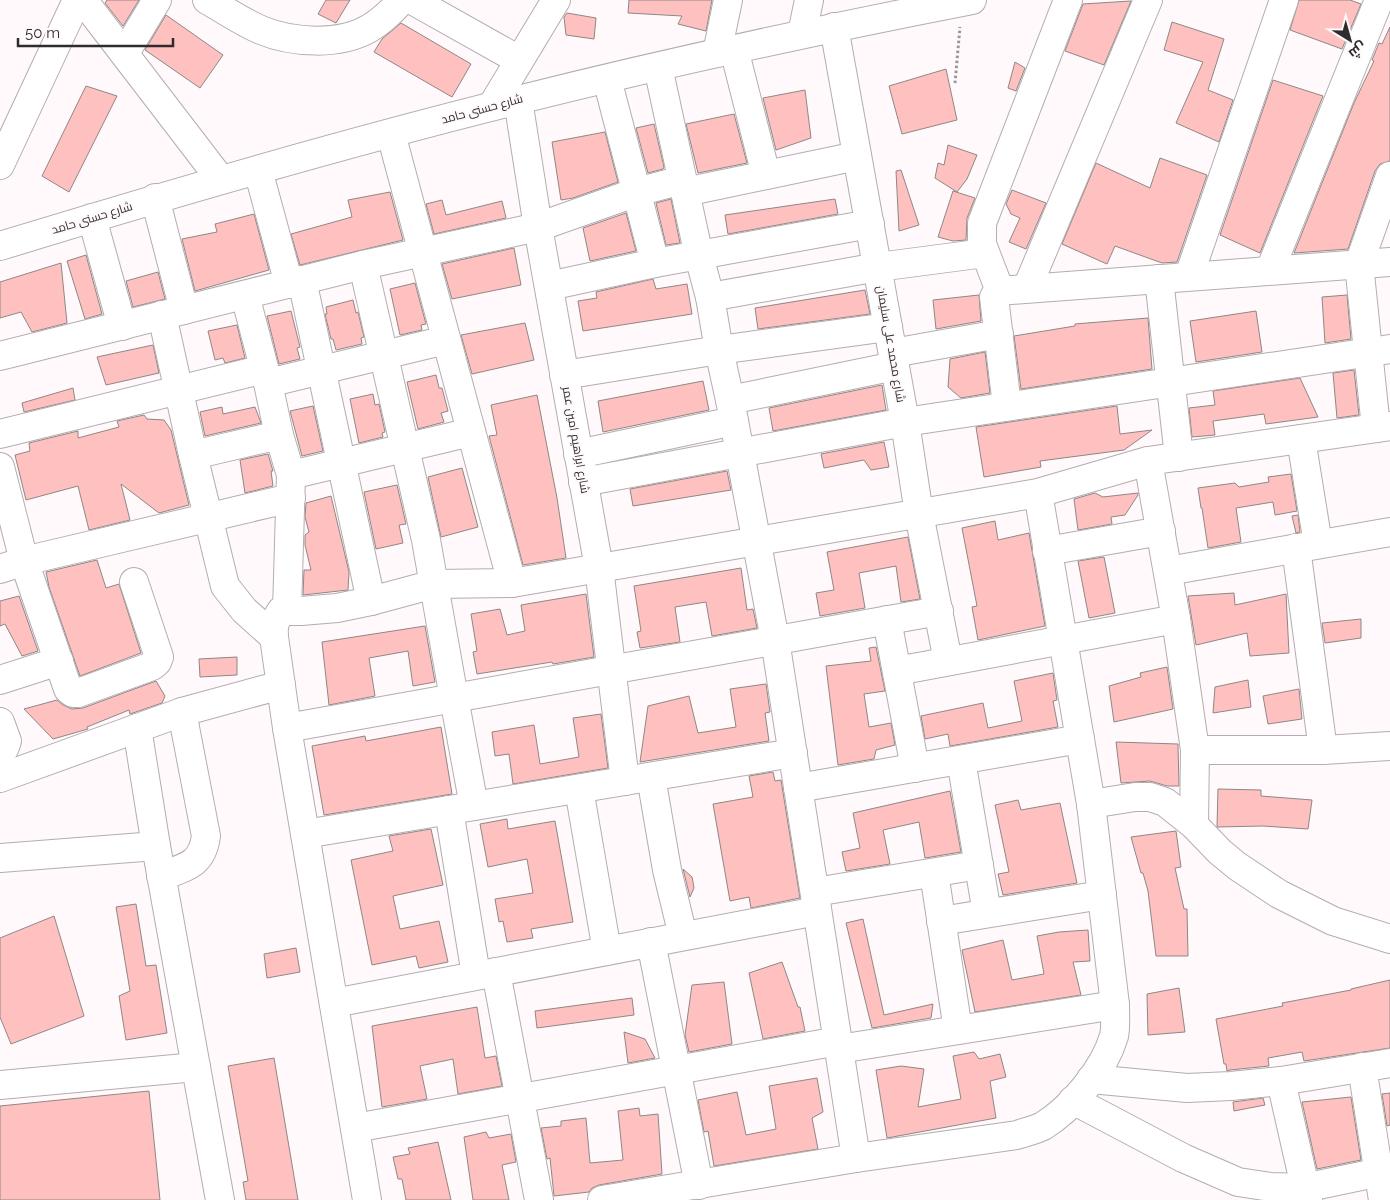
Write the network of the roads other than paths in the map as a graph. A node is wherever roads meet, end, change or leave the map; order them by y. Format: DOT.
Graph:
graph roads {
  1 [pos="78,0"];
  2 [pos="84,0"];
  3 [pos="157,0"];
  4 [pos="207,0"];
  5 [pos="402,0"];
  6 [pos="412,0"];
  7 [pos="556,0"];
  8 [pos="728,0"];
  9 [pos="1068,0"];
  10 [pos="1148,0"];
  11 [pos="1284,0"];
  12 [pos="1379,0"];
  13 [pos="806,1"];
  14 [pos="967,1"];
  15 [pos="834,27"];
  16 [pos="802,34"];
  17 [pos="726,51"];
  18 [pos="125,53"];
  19 [pos="519,60"];
  20 [pos="658,67"];
  21 [pos="607,79"];
  22 [pos="518,100"];
  23 [pos="492,106"];
  24 [pos="391,134"];
  25 [pos="857,156"];
  26 [pos="1,159"];
  27 [pos="258,170"];
  28 [pos="766,175"];
  29 [pos="1390,176"];
  30 [pos="220,180"];
  31 [pos="684,186"];
  32 [pos="637,192"];
  33 [pos="155,198"];
  34 [pos="92,218"];
  35 [pos="870,224"];
  36 [pos="538,227"];
  37 [pos="0,246"];
  38 [pos="422,252"];
  39 [pos="985,253"];
  40 [pos="699,256"];
  41 [pos="1390,262"];
  42 [pos="655,263"];
  43 [pos="1359,264"];
  44 [pos="362,265"];
  45 [pos="878,268"];
  46 [pos="1270,270"];
  47 [pos="1189,276"];
  48 [pos="1159,279"];
  49 [pos="296,282"];
  50 [pos="549,286"];
  51 [pos="1027,288"];
  52 [pos="1000,291"];
  53 [pos="245,295"];
  54 [pos="710,297"];
  55 [pos="173,313"];
  56 [pos="122,326"];
  57 [pos="888,327"];
  58 [pos="998,334"];
  59 [pos="446,340"];
  60 [pos="719,350"];
  61 [pos="1379,350"];
  62 [pos="0,356"];
  63 [pos="383,356"];
  64 [pos="894,360"];
  65 [pos="322,370"];
  66 [pos="564,374"];
  67 [pos="266,376"];
  68 [pos="1171,381"];
  69 [pos="179,390"];
  70 [pos="1008,406"];
  71 [pos="732,411"];
  72 [pos="905,422"];
  73 [pos="1383,427"];
  74 [pos="471,432"];
  75 [pos="0,434"];
  76 [pos="279,435"];
  77 [pos="1301,438"];
  78 [pos="404,448"];
  79 [pos="741,452"];
  80 [pos="578,454"];
  81 [pos="193,456"];
  82 [pos="1179,457"];
  83 [pos="1148,461"];
  84 [pos="342,463"];
  85 [pos="0,467"];
  86 [pos="583,482"];
  87 [pos="291,486"];
  88 [pos="1038,493"];
  89 [pos="919,514"];
  90 [pos="208,518"];
  91 [pos="1161,531"];
  92 [pos="1390,532"];
  93 [pos="756,541"];
  94 [pos="1307,546"];
  95 [pos="1047,551"];
  96 [pos="12,565"];
  97 [pos="599,568"];
  98 [pos="1168,571"];
  99 [pos="134,582"];
  100 [pos="512,583"];
  101 [pos="434,584"];
  102 [pos="371,601"];
  103 [pos="287,611"];
  104 [pos="939,611"];
  105 [pos="1176,619"];
  106 [pos="887,620"];
  107 [pos="274,637"];
  108 [pos="775,640"];
  109 [pos="1063,640"];
  110 [pos="59,661"];
  111 [pos="948,662"];
  112 [pos="610,670"];
  113 [pos="897,671"];
  114 [pos="0,680"];
  115 [pos="281,685"];
  116 [pos="454,698"];
  117 [pos="182,712"];
  118 [pos="0,722"];
  119 [pos="137,728"];
  120 [pos="287,728"];
  121 [pos="1080,739"];
  122 [pos="1390,746"];
  123 [pos="1195,750"];
  124 [pos="1323,750"];
  125 [pos="0,751"];
  126 [pos="793,753"];
  127 [pos="960,760"];
  128 [pos="916,768"];
  129 [pos="0,778"];
  130 [pos="638,779"];
  131 [pos="798,788"];
  132 [pos="579,789"];
  133 [pos="1091,804"];
  134 [pos="462,808"];
  135 [pos="1194,825"];
  136 [pos="305,834"];
  137 [pos="156,846"];
  138 [pos="0,858"];
  139 [pos="979,865"];
  140 [pos="934,872"];
  141 [pos="161,876"];
  142 [pos="1102,895"];
  143 [pos="816,902"];
  144 [pos="987,913"];
  145 [pos="941,921"];
  146 [pos="683,936"];
  147 [pos="1390,939"];
  148 [pos="651,942"];
  149 [pos="607,951"];
  150 [pos="486,974"];
  151 [pos="334,1003"];
  152 [pos="1115,1005"];
  153 [pos="958,1030"];
  154 [pos="839,1045"];
  155 [pos="1390,1063"];
  156 [pos="196,1067"];
  157 [pos="1362,1067"];
  158 [pos="676,1070"];
  159 [pos="1091,1079"];
  160 [pos="1281,1080"];
  161 [pos="0,1085"];
  162 [pos="520,1098"];
  163 [pos="1073,1100"];
  164 [pos="355,1128"];
  165 [pos="856,1158"];
  166 [pos="1384,1171"];
  167 [pos="699,1184"];
  168 [pos="1267,1194"];
  169 [pos="1306,1194"];
  170 [pos="220,1200"];
  171 [pos="367,1200"];
  172 [pos="539,1200"];
  173 [pos="602,1200"];
  174 [pos="1384,1200"];
  1 -- 26 [label="street"];
  2 -- 18 [label="street"];
  3 -- 18 [label="street"];
  4 -- 5 [label="street"];
  6 -- 19 [label="street"];
  7 -- 19 [label="street"];
  8 -- 17 [label="street"];
  9 -- 39 [label="street"];
  10 -- 51 [label="street"];
  11 -- 47 [label="street"];
  12 -- 46 [label="street"];
  13 -- 16 [label="street"];
  14 -- 15 [label="street, شارع حسنى حامد"];
  15 -- 16 [label="street, شارع حسنى حامد"];
  15 -- 25 [label="street, شارع محمد على سليمان"];
  16 -- 17 [label="street, شارع حسنى حامد"];
  17 -- 20 [label="street, شارع حسنى حامد"];
  17 -- 28 [label="street"];
  18 -- 30 [label="street"];
  19 -- 23 [label="street"];
  20 -- 21 [label="street, شارع حسنى حامد"];
  20 -- 31 [label="street"];
  21 -- 22 [label="street, شارع حسنى حامد"];
  21 -- 32 [label="street"];
  22 -- 23 [label="street, شارع حسنى حامد"];
  22 -- 36 [label="street, شارع ابراهيم امين عمر"];
  23 -- 24 [label="street, شارع حسنى حامد"];
  24 -- 27 [label="street, شارع حسنى حامد"];
  24 -- 38 [label="street"];
  25 -- 28 [label="street"];
  25 -- 35 [label="street, شارع محمد على سليمان"];
  27 -- 30 [label="street, شارع حسنى حامد"];
  27 -- 49 [label="street"];
  28 -- 31 [label="street"];
  29 -- 43 [label="street"];
  30 -- 33 [label="street, شارع حسنى حامد"];
  31 -- 32 [label="street"];
  31 -- 40 [label="street"];
  32 -- 36 [label="street"];
  32 -- 42 [label="street"];
  33 -- 34 [label="street, شارع حسنى حامد"];
  33 -- 55 [label="street"];
  34 -- 37 [label="street, شارع حسنى حامد"];
  34 -- 56 [label="street"];
  35 -- 40 [label="street"];
  35 -- 45 [label="street, شارع محمد على سليمان"];
  36 -- 38 [label="street"];
  36 -- 50 [label="street, شارع ابراهيم امين عمر"];
  38 -- 44 [label="street"];
  38 -- 59 [label="street"];
  39 -- 45 [label="street"];
  39 -- 52 [label="street"];
  40 -- 42 [label="street"];
  40 -- 54 [label="street"];
  41 -- 43 [label="street"];
  42 -- 50 [label="street"];
  43 -- 46 [label="street"];
  43 -- 61 [label="street"];
  44 -- 49 [label="street"];
  44 -- 63 [label="street"];
  45 -- 54 [label="street"];
  45 -- 57 [label="street, شارع محمد على سليمان"];
  46 -- 47 [label="street"];
  47 -- 48 [label="street"];
  48 -- 51 [label="street"];
  48 -- 68 [label="street"];
  49 -- 53 [label="street"];
  49 -- 65 [label="street"];
  50 -- 66 [label="street, شارع ابراهيم امين عمر"];
  51 -- 52 [label="street"];
  52 -- 58 [label="street"];
  53 -- 55 [label="street"];
  53 -- 67 [label="street"];
  54 -- 60 [label="street"];
  55 -- 56 [label="street"];
  55 -- 69 [label="street"];
  56 -- 62 [label="street"];
  57 -- 60 [label="street"];
  57 -- 64 [label="street, شارع محمد على سليمان"];
  58 -- 64 [label="street"];
  58 -- 70 [label="street"];
  59 -- 63 [label="street"];
  59 -- 74 [label="street"];
  60 -- 66 [label="street"];
  60 -- 71 [label="street"];
  61 -- 68 [label="street"];
  61 -- 73 [label="street"];
  63 -- 65 [label="street"];
  63 -- 78 [label="street"];
  64 -- 71 [label="street"];
  64 -- 72 [label="street, شارع محمد على سليمان"];
  65 -- 67 [label="street"];
  65 -- 84 [label="street"];
  66 -- 80 [label="street, شارع ابراهيم امين عمر"];
  67 -- 69 [label="street"];
  67 -- 76 [label="street"];
  68 -- 70 [label="street"];
  68 -- 82 [label="street"];
  69 -- 75 [label="street"];
  69 -- 81 [label="street"];
  70 -- 72 [label="street"];
  71 -- 79 [label="street"];
  71 -- 80 [label="street"];
  72 -- 79 [label="street"];
  72 -- 89 [label="street, شارع محمد على سليمان"];
  73 -- 77 [label="street"];
  74 -- 78 [label="street"];
  74 -- 100 [label="street"];
  76 -- 81 [label="street"];
  76 -- 87 [label="street"];
  77 -- 82 [label="street"];
  77 -- 94 [label="street"];
  78 -- 84 [label="street"];
  78 -- 101 [label="street"];
  79 -- 86 [label="street"];
  79 -- 93 [label="street"];
  80 -- 86 [label="street, شارع ابراهيم امين عمر"];
  81 -- 90 [label="street"];
  82 -- 83 [label="street"];
  83 -- 88 [label="street"];
  83 -- 91 [label="street"];
  84 -- 87 [label="street"];
  84 -- 102 [label="street"];
  85 -- 96 [label="street"];
  86 -- 97 [label="street, شارع ابراهيم امين عمر"];
  87 -- 90 [label="street"];
  87 -- 103 [label="street"];
  88 -- 89 [label="street"];
  88 -- 95 [label="street"];
  89 -- 93 [label="street"];
  89 -- 104 [label="street, شارع محمد على سليمان"];
  90 -- 96 [label="street"];
  90 -- 107 [label="street"];
  91 -- 95 [label="street"];
  91 -- 98 [label="street"];
  92 -- 94 [label="street"];
  93 -- 97 [label="street"];
  93 -- 108 [label="street"];
  94 -- 98 [label="street"];
  94 -- 124 [label="street"];
  95 -- 109 [label="street"];
  96 -- 110 [label="street"];
  97 -- 100 [label="street"];
  97 -- 112 [label="street, شارع ابراهيم امين عمر"];
  98 -- 105 [label="street"];
  99 -- 110 [label="street"];
  100 -- 101 [label="street"];
  101 -- 102 [label="street"];
  101 -- 116 [label="street"];
  102 -- 103 [label="street"];
  103 -- 107 [label="street"];
  104 -- 106 [label="street"];
  104 -- 111 [label="street, شارع محمد على سليمان"];
  105 -- 109 [label="street"];
  105 -- 123 [label="street"];
  106 -- 108 [label="street"];
  106 -- 113 [label="street"];
  107 -- 115 [label="street"];
  108 -- 112 [label="street"];
  108 -- 126 [label="street"];
  109 -- 111 [label="street"];
  109 -- 121 [label="street"];
  110 -- 114 [label="street"];
  111 -- 113 [label="street"];
  112 -- 116 [label="street"];
  112 -- 130 [label="street, شارع ابراهيم امين عمر"];
  113 -- 128 [label="street"];
  115 -- 117 [label="street"];
  115 -- 120 [label="street"];
  116 -- 120 [label="street"];
  116 -- 134 [label="street"];
  117 -- 119 [label="street"];
  117 -- 141 [label="street"];
  118 -- 125 [label="street"];
  119 -- 129 [label="street"];
  119 -- 137 [label="street"];
  120 -- 136 [label="street"];
  121 -- 127 [label="street"];
  121 -- 133 [label="street"];
  122 -- 124 [label="street"];
  123 -- 124 [label="street"];
  123 -- 135 [label="street"];
  126 -- 130 [label="street"];
  126 -- 131 [label="street"];
  127 -- 128 [label="street"];
  127 -- 139 [label="street"];
  128 -- 131 [label="street"];
  130 -- 132 [label="street"];
  130 -- 146 [label="street, شارع ابراهيم امين عمر"];
  131 -- 143 [label="street"];
  132 -- 134 [label="street"];
  132 -- 149 [label="street"];
  133 -- 135 [label="street"];
  133 -- 142 [label="street"];
  134 -- 136 [label="street"];
  134 -- 150 [label="street"];
  135 -- 147 [label="street"];
  136 -- 151 [label="street"];
  137 -- 138 [label="street"];
  137 -- 141 [label="street"];
  139 -- 140 [label="street"];
  139 -- 144 [label="street"];
  140 -- 143 [label="street"];
  140 -- 145 [label="street"];
  141 -- 156 [label="street"];
  142 -- 144 [label="street"];
  142 -- 152 [label="street"];
  143 -- 146 [label="street"];
  143 -- 154 [label="street"];
  144 -- 145 [label="street"];
  145 -- 153 [label="street"];
  146 -- 148 [label="street"];
  148 -- 149 [label="street"];
  148 -- 158 [label="street"];
  149 -- 150 [label="street"];
  150 -- 151 [label="street"];
  150 -- 162 [label="street"];
  151 -- 164 [label="street"];
  152 -- 153 [label="street"];
  152 -- 159 [label="street"];
  153 -- 154 [label="street"];
  154 -- 158 [label="street"];
  154 -- 165 [label="street"];
  155 -- 157 [label="street"];
  156 -- 161 [label="street"];
  156 -- 170 [label="street"];
  157 -- 160 [label="street"];
  157 -- 166 [label="street"];
  158 -- 162 [label="street"];
  158 -- 167 [label="street"];
  159 -- 160 [label="street"];
  159 -- 163 [label="street"];
  160 -- 169 [label="street"];
  162 -- 164 [label="street"];
  162 -- 172 [label="street"];
  163 -- 165 [label="street"];
  163 -- 168 [label="street"];
  164 -- 171 [label="street"];
  165 -- 167 [label="street"];
  166 -- 169 [label="street"];
  166 -- 174 [label="street"];
  167 -- 173 [label="street"];
  168 -- 169 [label="street"];
}
